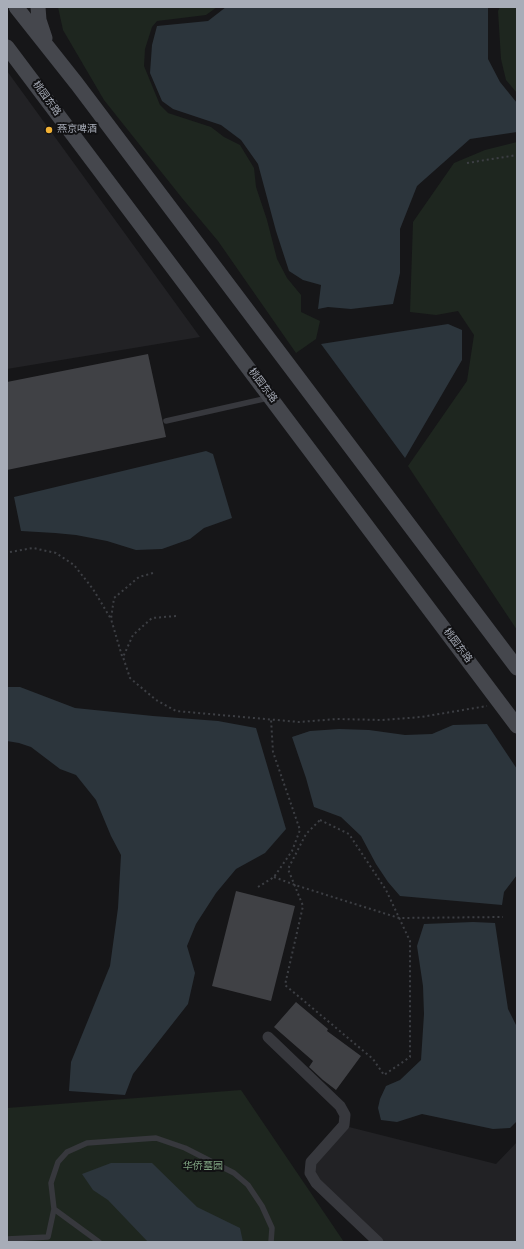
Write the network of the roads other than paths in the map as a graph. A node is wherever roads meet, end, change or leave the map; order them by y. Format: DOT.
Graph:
graph roads {
  1 [pos="16,7"];
  2 [pos="38,7"];
  3 [pos="7,47"];
  4 [pos="49,49"];
  5 [pos="7,57"];
  6 [pos="22,66"];
  7 [pos="270,397"];
  8 [pos="166,421"];
  9 [pos="517,668"];
  10 [pos="517,726"];
  11 [pos="268,1037"];
  12 [pos="54,1209"];
  13 [pos="7,1239"];
  14 [pos="99,1242"];
  15 [pos="271,1242"];
  16 [pos="378,1242"];
  1 -- 4 [label="main road"];
  2 -- 4 [label="main road"];
  3 -- 6 [label="main road, 桃园东路"];
  4 -- 9 [label="main road"];
  5 -- 6 [label="main road"];
  6 -- 7 [label="main road, 桃园东路"];
  7 -- 8 [label="lane"];
  7 -- 10 [label="main road, 桃园东路"];
  11 -- 16 [label="street"];
  12 -- 13 [label="lane"];
  12 -- 14 [label="lane"];
  12 -- 15 [label="lane"];
}
